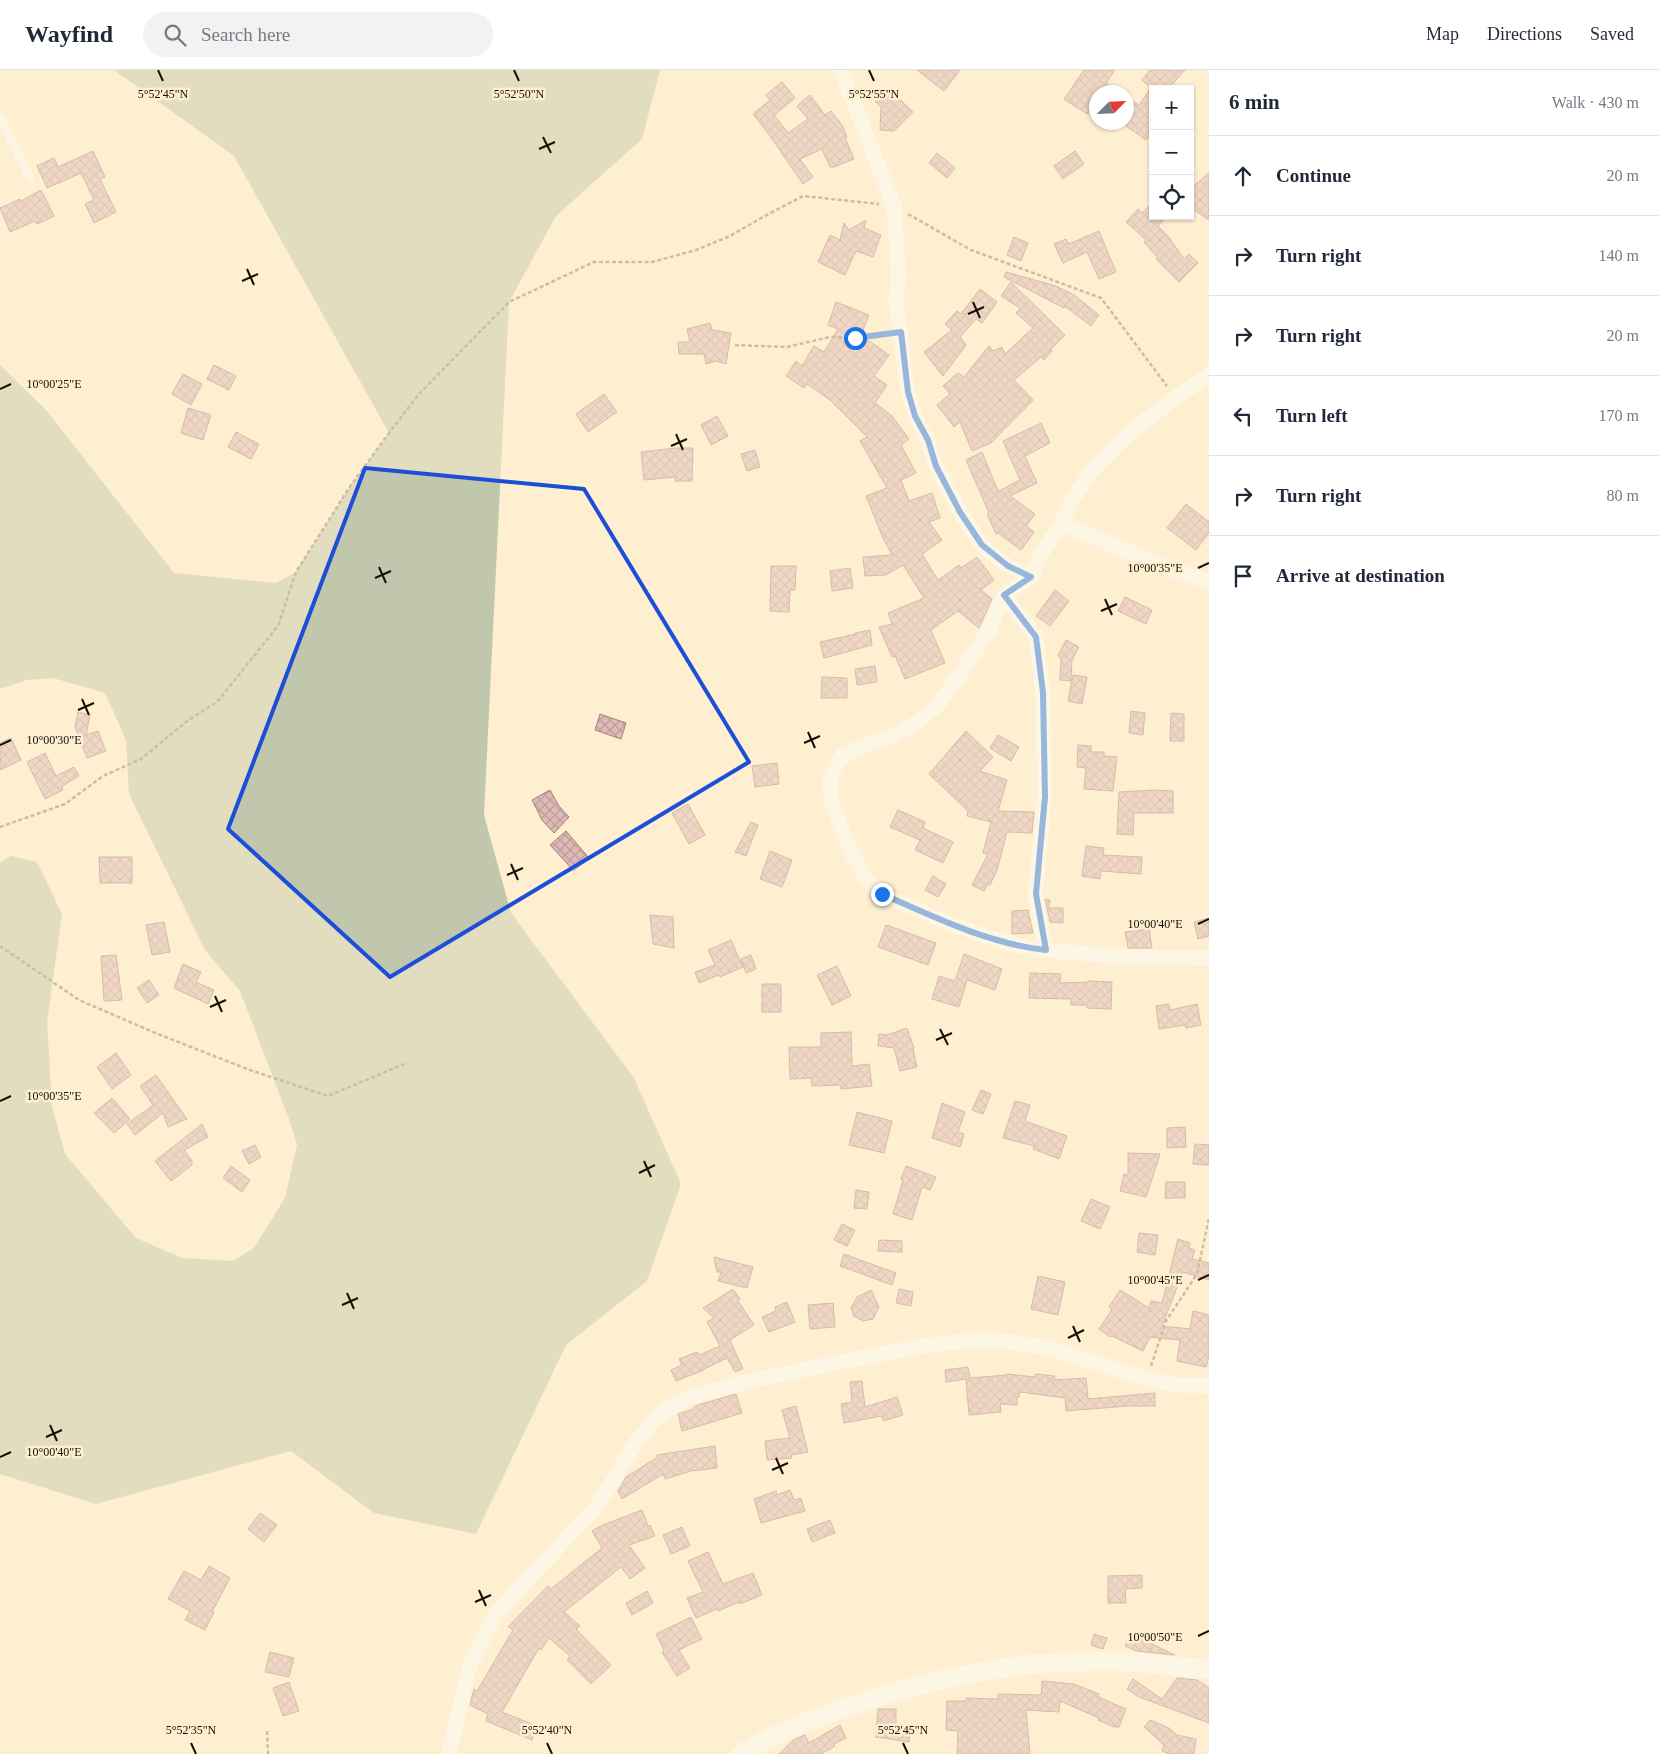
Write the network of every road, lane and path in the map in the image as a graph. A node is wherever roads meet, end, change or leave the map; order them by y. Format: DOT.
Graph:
graph roads {
  1 [pos="841,70"];
  2 [pos="0,118"];
  3 [pos="30,178"];
  4 [pos="894,206"];
  5 [pos="901,332"];
  6 [pos="735,345"];
  7 [pos="1209,376"];
  8 [pos="1176,397"];
  9 [pos="1061,524"];
  10 [pos="1031,577"];
  11 [pos="1209,582"];
  12 [pos="1004,595"];
  13 [pos="0,827"];
  14 [pos="0,946"];
  15 [pos="1046,950"];
  16 [pos="1209,958"];
  17 [pos="404,1064"];
  18 [pos="1209,1218"];
  19 [pos="1147,1379"];
  20 [pos="1209,1386"];
  21 [pos="1209,1669"];
  22 [pos="268,1731"];
  23 [pos="268,1754"];
  24 [pos="449,1754"];
  25 [pos="740,1754"];
  1 -- 4 [label="street"];
  2 -- 3 [label="lane"];
  4 -- 5 [label="street"];
  4 -- 8 [label="path"];
  4 -- 13 [label="path"];
  5 -- 6 [label="path"];
  5 -- 10 [label="street"];
  7 -- 8 [label="street"];
  8 -- 9 [label="street"];
  9 -- 10 [label="street"];
  9 -- 11 [label="street"];
  10 -- 12 [label="street"];
  12 -- 15 [label="street"];
  12 -- 15 [label="street"];
  14 -- 17 [label="path"];
  15 -- 16 [label="street"];
  18 -- 19 [label="path"];
  19 -- 20 [label="street"];
  19 -- 24 [label="street"];
  21 -- 25 [label="street"];
  22 -- 23 [label="path"];
}
